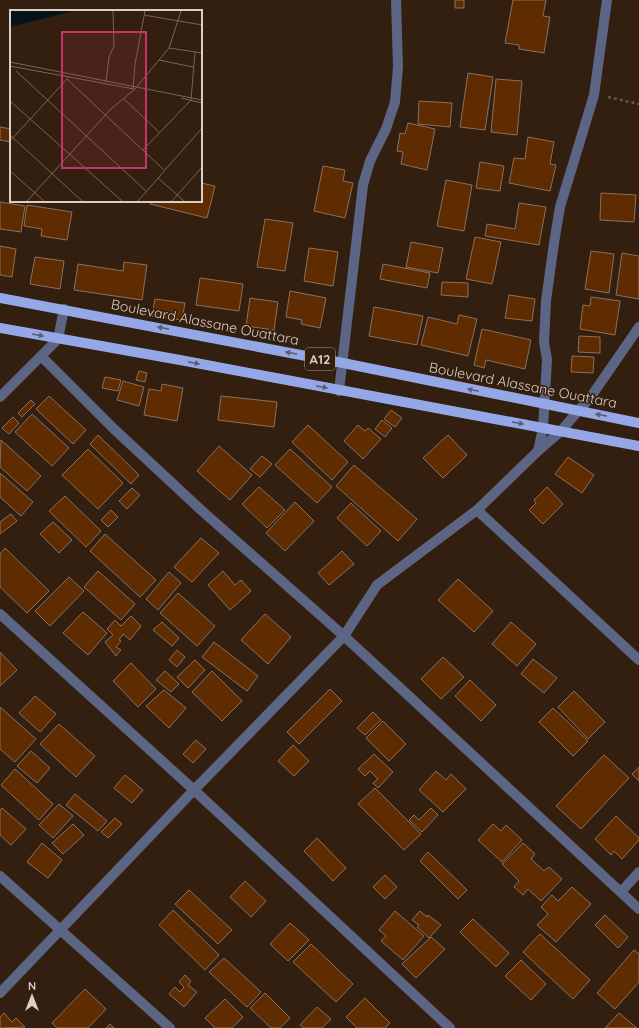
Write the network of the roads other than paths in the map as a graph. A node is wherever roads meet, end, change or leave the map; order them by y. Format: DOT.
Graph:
graph roads {
  1 [pos="396,0"];
  2 [pos="607,0"];
  3 [pos="0,298"];
  4 [pos="64,309"];
  5 [pos="639,327"];
  6 [pos="0,328"];
  7 [pos="58,338"];
  8 [pos="40,356"];
  9 [pos="343,363"];
  10 [pos="339,391"];
  11 [pos="0,397"];
  12 [pos="544,404"];
  13 [pos="578,411"];
  14 [pos="639,423"];
  15 [pos="543,428"];
  16 [pos="561,431"];
  17 [pos="639,446"];
  18 [pos="538,451"];
  19 [pos="477,510"];
  20 [pos="0,614"];
  21 [pos="344,636"];
  22 [pos="639,660"];
  23 [pos="194,790"];
  24 [pos="639,872"];
  25 [pos="0,876"];
  26 [pos="621,892"];
  27 [pos="639,909"];
  28 [pos="59,930"];
  29 [pos="0,993"];
  30 [pos="170,1028"];
  31 [pos="450,1028"];
  1 -- 9 [label="street"];
  2 -- 12 [label="street"];
  3 -- 4 [label="main road, Boulevard Alassane Ouattara / A12"];
  4 -- 7 [label="street"];
  9 -- 4 [label="main road, Boulevard Alassane Ouattara / A12, one-way"];
  5 -- 13 [label="street"];
  6 -- 7 [label="main road, A12, one-way"];
  7 -- 8 [label="street"];
  7 -- 10 [label="main road, A12, one-way"];
  8 -- 11 [label="street"];
  8 -- 21 [label="street"];
  9 -- 10 [label="street"];
  12 -- 9 [label="main road, Boulevard Alassane Ouattara / A12, one-way"];
  10 -- 15 [label="main road, A12, one-way"];
  12 -- 13 [label="main road, Boulevard Alassane Ouattara / A12"];
  12 -- 15 [label="street"];
  14 -- 13 [label="main road, Boulevard Alassane Ouattara / A12, one-way"];
  13 -- 16 [label="street"];
  15 -- 16 [label="main road, A12"];
  15 -- 18 [label="street"];
  16 -- 17 [label="main road, A12"];
  16 -- 18 [label="street"];
  18 -- 19 [label="street"];
  19 -- 21 [label="street"];
  19 -- 22 [label="street"];
  20 -- 23 [label="street"];
  21 -- 23 [label="street"];
  21 -- 26 [label="street"];
  23 -- 28 [label="street"];
  23 -- 31 [label="street"];
  24 -- 26 [label="street"];
  25 -- 28 [label="street"];
  26 -- 27 [label="street"];
  28 -- 29 [label="street"];
  28 -- 30 [label="street"];
}
